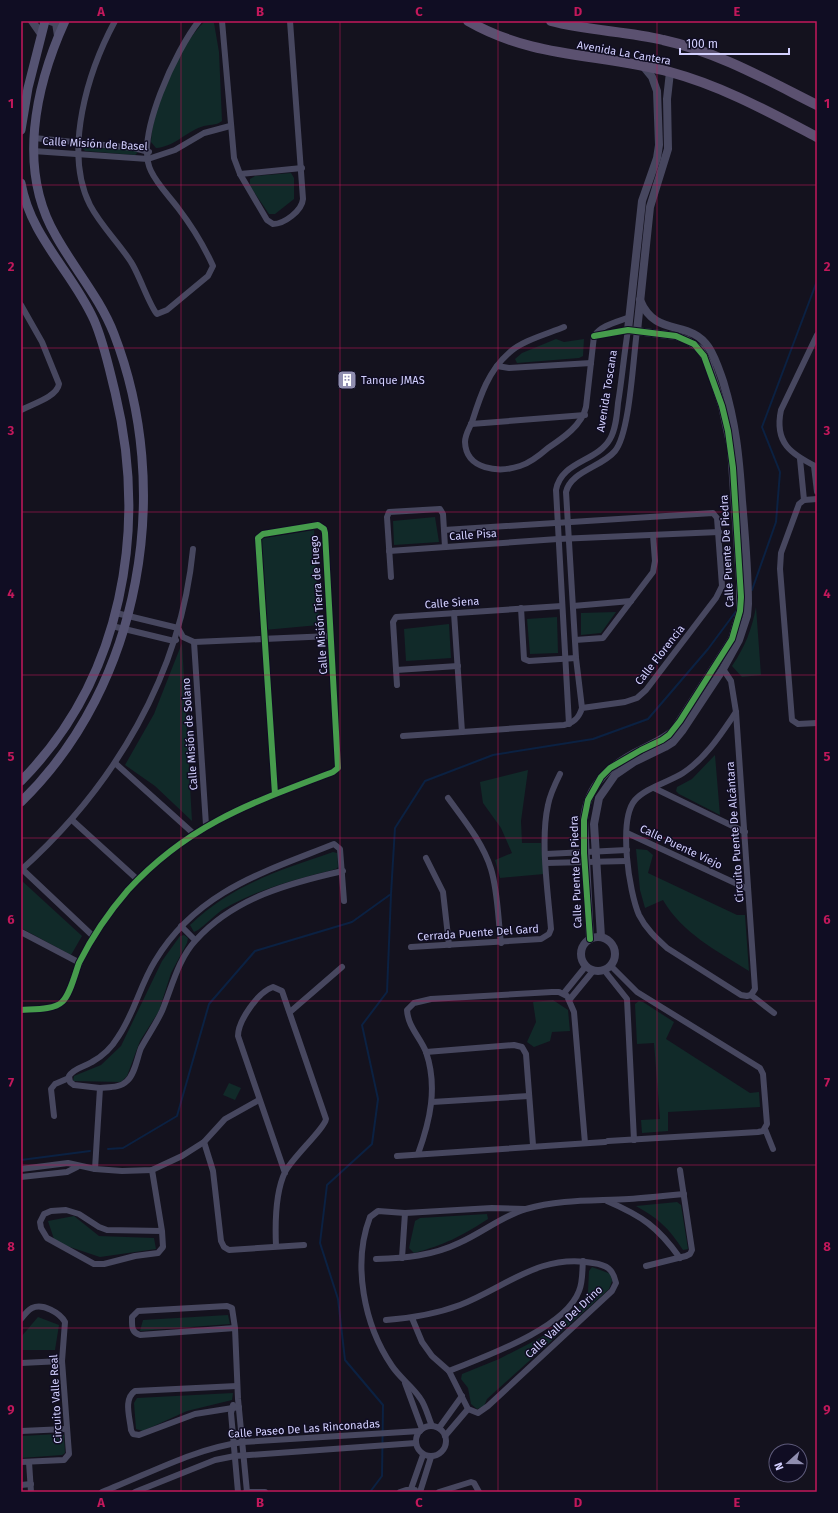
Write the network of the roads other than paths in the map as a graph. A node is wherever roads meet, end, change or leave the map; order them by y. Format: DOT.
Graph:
graph roads {
  1 [pos="32,21"];
  2 [pos="45,21"];
  3 [pos="50,21"];
  4 [pos="65,21"];
  5 [pos="115,21"];
  6 [pos="199,21"];
  7 [pos="290,21"];
  8 [pos="468,21"];
  9 [pos="551,21"];
  10 [pos="222,22"];
  11 [pos="42,34"];
  12 [pos="58,36"];
  13 [pos="643,66"];
  14 [pos="670,72"];
  15 [pos="667,99"];
  16 [pos="658,101"];
  17 [pos="817,105"];
  18 [pos="230,126"];
  19 [pos="21,130"];
  20 [pos="816,135"];
  21 [pos="34,138"];
  22 [pos="78,142"];
  23 [pos="33,151"];
  24 [pos="147,151"];
  25 [pos="79,154"];
  26 [pos="155,157"];
  27 [pos="148,159"];
  28 [pos="302,168"];
  29 [pos="240,174"];
  30 [pos="21,183"];
  31 [pos="646,186"];
  32 [pos="655,188"];
  33 [pos="640,300"];
  34 [pos="631,303"];
  35 [pos="21,305"];
  36 [pos="27,314"];
  37 [pos="21,317"];
  38 [pos="630,317"];
  39 [pos="564,327"];
  40 [pos="633,330"];
  41 [pos="677,333"];
  42 [pos="817,335"];
  43 [pos="594,336"];
  44 [pos="591,364"];
  45 [pos="498,366"];
  46 [pos="21,410"];
  47 [pos="584,415"];
  48 [pos="616,415"];
  49 [pos="120,416"];
  50 [pos="627,416"];
  51 [pos="471,424"];
  52 [pos="613,434"];
  53 [pos="623,436"];
  54 [pos="139,439"];
  55 [pos="800,459"];
  56 [pos="816,467"];
  57 [pos="817,492"];
  58 [pos="817,499"];
  59 [pos="804,500"];
  60 [pos="739,513"];
  61 [pos="568,522"];
  62 [pos="557,523"];
  63 [pos="444,530"];
  64 [pos="719,532"];
  65 [pos="653,534"];
  66 [pos="558,539"];
  67 [pos="569,539"];
  68 [pos="445,547"];
  69 [pos="193,549"];
  70 [pos="389,551"];
  71 [pos="391,577"];
  72 [pos="631,601"];
  73 [pos="562,606"];
  74 [pos="573,606"];
  75 [pos="521,608"];
  76 [pos="116,612"];
  77 [pos="454,613"];
  78 [pos="128,616"];
  79 [pos="112,626"];
  80 [pos="178,628"];
  81 [pos="124,629"];
  82 [pos="331,636"];
  83 [pos="183,637"];
  84 [pos="264,640"];
  85 [pos="575,640"];
  86 [pos="174,641"];
  87 [pos="194,642"];
  88 [pos="576,658"];
  89 [pos="565,659"];
  90 [pos="458,666"];
  91 [pos="723,669"];
  92 [pos="396,670"];
  93 [pos="397,685"];
  94 [pos="582,708"];
  95 [pos="736,712"];
  96 [pos="817,723"];
  97 [pos="569,724"];
  98 [pos="462,732"];
  99 [pos="403,736"];
  100 [pos="671,739"];
  101 [pos="115,763"];
  102 [pos="560,774"];
  103 [pos="21,781"];
  104 [pos="654,788"];
  105 [pos="275,794"];
  106 [pos="448,798"];
  107 [pos="21,802"];
  108 [pos="72,820"];
  109 [pos="206,826"];
  110 [pos="746,832"];
  111 [pos="627,833"];
  112 [pos="194,834"];
  113 [pos="627,850"];
  114 [pos="596,852"];
  115 [pos="584,853"];
  116 [pos="546,854"];
  117 [pos="426,858"];
  118 [pos="627,861"];
  119 [pos="585,862"];
  120 [pos="596,862"];
  121 [pos="546,863"];
  122 [pos="22,870"];
  123 [pos="343,871"];
  124 [pos="138,880"];
  125 [pos="748,889"];
  126 [pos="344,901"];
  127 [pos="180,926"];
  128 [pos="21,932"];
  129 [pos="94,937"];
  130 [pos="601,937"];
  131 [pos="590,939"];
  132 [pos="195,940"];
  133 [pos="500,943"];
  134 [pos="450,945"];
  135 [pos="410,947"];
  136 [pos="80,963"];
  137 [pos="611,966"];
  138 [pos="342,967"];
  139 [pos="590,968"];
  140 [pos="604,970"];
  141 [pos="637,992"];
  142 [pos="564,993"];
  143 [pos="751,995"];
  144 [pos="570,999"];
  145 [pos="628,999"];
  146 [pos="21,1010"];
  147 [pos="290,1012"];
  148 [pos="774,1013"];
  149 [pos="426,1052"];
  150 [pos="69,1078"];
  151 [pos="100,1088"];
  152 [pos="529,1096"];
  153 [pos="259,1100"];
  154 [pos="432,1102"];
  155 [pos="54,1116"];
  156 [pos="765,1129"];
  157 [pos="634,1140"];
  158 [pos="204,1142"];
  159 [pos="585,1142"];
  160 [pos="533,1145"];
  161 [pos="773,1149"];
  162 [pos="418,1154"];
  163 [pos="397,1156"];
  164 [pos="76,1167"];
  165 [pos="21,1169"];
  166 [pos="95,1169"];
  167 [pos="152,1170"];
  168 [pos="680,1170"];
  169 [pos="285,1173"];
  170 [pos="21,1177"];
  171 [pos="684,1194"];
  172 [pos="604,1200"];
  173 [pos="525,1209"];
  174 [pos="405,1213"];
  175 [pos="162,1231"];
  176 [pos="304,1245"];
  177 [pos="276,1246"];
  178 [pos="402,1258"];
  179 [pos="680,1258"];
  180 [pos="376,1259"];
  181 [pos="583,1261"];
  182 [pos="646,1266"];
  183 [pos="21,1318"];
  184 [pos="412,1318"];
  185 [pos="386,1320"];
  186 [pos="235,1328"];
  187 [pos="62,1361"];
  188 [pos="21,1363"];
  189 [pos="449,1371"];
  190 [pos="404,1380"];
  191 [pos="237,1386"];
  192 [pos="462,1396"];
  193 [pos="238,1400"];
  194 [pos="239,1407"];
  195 [pos="231,1408"];
  196 [pos="468,1409"];
  197 [pos="432,1426"];
  198 [pos="439,1428"];
  199 [pos="66,1429"];
  200 [pos="421,1430"];
  201 [pos="21,1431"];
  202 [pos="445,1436"];
  203 [pos="242,1442"];
  204 [pos="232,1443"];
  205 [pos="416,1443"];
  206 [pos="243,1454"];
  207 [pos="423,1455"];
  208 [pos="234,1456"];
  209 [pos="431,1457"];
  210 [pos="21,1462"];
  211 [pos="29,1462"];
  212 [pos="21,1484"];
  213 [pos="31,1484"];
  214 [pos="416,1491"];
  215 [pos="22,1492"];
  216 [pos="31,1492"];
  217 [pos="102,1492"];
  218 [pos="135,1492"];
  219 [pos="238,1492"];
  220 [pos="247,1492"];
  221 [pos="265,1492"];
  222 [pos="400,1492"];
  223 [pos="439,1492"];
  224 [pos="479,1492"];
  1 -- 11 [label="street"];
  2 -- 11 [label="main road"];
  3 -- 12 [label="street"];
  4 -- 12 [label="main road"];
  5 -- 22 [label="street"];
  6 -- 24 [label="street"];
  7 -- 28 [label="street"];
  8 -- 13 [label="main road, Avenida La Cantera"];
  9 -- 17 [label="main road, Avenida La Cantera"];
  10 -- 18 [label="street"];
  11 -- 19 [label="main road"];
  12 -- 21 [label="main road"];
  13 -- 14 [label="main road, Avenida La Cantera"];
  13 -- 16 [label="street, Avenida Toscana"];
  14 -- 15 [label="street, Avenida Toscana"];
  14 -- 20 [label="main road, Avenida La Cantera"];
  15 -- 16 [label="street"];
  15 -- 32 [label="street, Avenida Toscana"];
  16 -- 31 [label="street, Avenida Toscana"];
  18 -- 26 [label="street, Calle Misión de Basel"];
  18 -- 29 [label="street"];
  21 -- 22 [label="street, Calle Misión de Basel"];
  21 -- 23 [label="main road"];
  22 -- 24 [label="street, Calle Misión de Basel"];
  22 -- 25 [label="street"];
  23 -- 25 [label="street, Calle Misión de Basel"];
  23 -- 54 [label="main road"];
  24 -- 26 [label="street, Calle Misión de Basel"];
  24 -- 27 [label="street"];
  25 -- 27 [label="street, Calle Misión de Basel"];
  25 -- 27 [label="street"];
  26 -- 27 [label="street, Calle Misión de Basel"];
  28 -- 29 [label="street"];
  28 -- 29 [label="street"];
  30 -- 49 [label="main road"];
  31 -- 32 [label="street"];
  31 -- 34 [label="street, Avenida Toscana"];
  32 -- 33 [label="street, Avenida Toscana"];
  33 -- 40 [label="street, Avenida Toscana"];
  33 -- 41 [label="street, Calle Puente De Piedra"];
  34 -- 38 [label="street, Avenida Toscana"];
  34 -- 40 [label="street"];
  35 -- 36 [label="street"];
  36 -- 37 [label="street"];
  36 -- 46 [label="street"];
  38 -- 40 [label="street, Avenida Toscana"];
  38 -- 43 [label="street"];
  39 -- 45 [label="street"];
  40 -- 41 [label="street, Calle Puente De Piedra"];
  40 -- 43 [label="street"];
  40 -- 48 [label="street, Avenida Toscana"];
  40 -- 50 [label="street, Avenida Toscana"];
  41 -- 60 [label="street, Calle Puente De Piedra"];
  42 -- 55 [label="street"];
  43 -- 44 [label="street"];
  44 -- 45 [label="street"];
  44 -- 47 [label="street"];
  45 -- 51 [label="street"];
  47 -- 51 [label="street"];
  47 -- 51 [label="street"];
  48 -- 50 [label="street"];
  48 -- 52 [label="street, Avenida Toscana"];
  49 -- 54 [label="main road"];
  49 -- 76 [label="main road"];
  50 -- 53 [label="street, Avenida Toscana"];
  52 -- 53 [label="street"];
  52 -- 62 [label="street, Avenida Toscana"];
  53 -- 61 [label="street, Avenida Toscana"];
  54 -- 78 [label="main road"];
  55 -- 56 [label="street"];
  55 -- 59 [label="street"];
  56 -- 57 [label="street"];
  58 -- 59 [label="street"];
  59 -- 96 [label="street"];
  60 -- 91 [label="street, Calle Puente De Piedra"];
  60 -- 100 [label="street, Calle Puente De Piedra"];
  61 -- 62 [label="street, Calle Florencia"];
  61 -- 64 [label="street, Calle Florencia"];
  61 -- 67 [label="street, Avenida Toscana"];
  62 -- 63 [label="street, Calle Pisa"];
  62 -- 66 [label="street, Avenida Toscana"];
  63 -- 68 [label="street"];
  63 -- 70 [label="street"];
  64 -- 65 [label="street"];
  64 -- 94 [label="street, Calle Florencia"];
  65 -- 67 [label="street"];
  65 -- 72 [label="street"];
  66 -- 67 [label="street"];
  66 -- 68 [label="street, Calle Pisa"];
  66 -- 73 [label="street, Avenida Toscana"];
  67 -- 74 [label="street, Avenida Toscana"];
  68 -- 70 [label="street, Calle Pisa"];
  69 -- 80 [label="street"];
  70 -- 71 [label="street"];
  72 -- 74 [label="street"];
  72 -- 85 [label="street"];
  73 -- 75 [label="street, Calle Siena"];
  73 -- 89 [label="street, Avenida Toscana"];
  74 -- 85 [label="street, Avenida Toscana"];
  75 -- 77 [label="street, Calle Siena"];
  75 -- 89 [label="street"];
  76 -- 78 [label="street"];
  76 -- 79 [label="main road"];
  77 -- 90 [label="street"];
  77 -- 92 [label="street, Calle Siena"];
  78 -- 80 [label="street"];
  78 -- 81 [label="main road"];
  79 -- 81 [label="street"];
  79 -- 103 [label="main road"];
  80 -- 83 [label="street"];
  80 -- 86 [label="street"];
  81 -- 86 [label="street"];
  81 -- 107 [label="main road"];
  82 -- 84 [label="street"];
  82 -- 84 [label="street, Calle Misión Tierra de Fuego"];
  82 -- 105 [label="street, Calle Misión Tierra de Fuego"];
  83 -- 86 [label="street"];
  83 -- 87 [label="street"];
  84 -- 87 [label="street"];
  84 -- 105 [label="street, Calle Misión Tierra de Fuego"];
  85 -- 88 [label="street, Avenida Toscana"];
  86 -- 101 [label="street"];
  87 -- 109 [label="street, Calle Misión de Solano"];
  88 -- 89 [label="street"];
  88 -- 94 [label="street, Avenida Toscana"];
  89 -- 97 [label="street, Avenida Toscana"];
  90 -- 92 [label="street"];
  90 -- 98 [label="street"];
  91 -- 95 [label="street, Circuito Puente De Alcántara"];
  91 -- 100 [label="street, Calle Puente De Piedra"];
  92 -- 93 [label="street, Calle Siena"];
  94 -- 97 [label="street"];
  95 -- 104 [label="street"];
  95 -- 110 [label="street, Circuito Puente De Alcántara"];
  97 -- 98 [label="street"];
  98 -- 99 [label="street"];
  100 -- 114 [label="street, Calle Puente De Piedra"];
  100 -- 115 [label="street, Calle Puente De Piedra"];
  101 -- 108 [label="street"];
  101 -- 112 [label="street"];
  102 -- 116 [label="street, Cerrada Puente Del Gard"];
  104 -- 110 [label="street"];
  104 -- 111 [label="street"];
  105 -- 109 [label="street, Calle Misión Tierra de Fuego"];
  106 -- 133 [label="street"];
  108 -- 122 [label="street"];
  108 -- 124 [label="street"];
  109 -- 112 [label="street, Calle Misión Tierra de Fuego"];
  110 -- 125 [label="street, Circuito Puente De Alcántara"];
  111 -- 113 [label="street"];
  111 -- 125 [label="street, Calle Puente Viejo"];
  112 -- 124 [label="street, Calle Misión Tierra de Fuego"];
  113 -- 114 [label="street"];
  113 -- 118 [label="street"];
  114 -- 115 [label="street"];
  114 -- 120 [label="street, Calle Puente De Piedra"];
  115 -- 116 [label="street"];
  115 -- 119 [label="street, Calle Puente De Piedra"];
  116 -- 121 [label="street, Cerrada Puente Del Gard"];
  117 -- 134 [label="street"];
  118 -- 120 [label="street"];
  118 -- 143 [label="street"];
  119 -- 120 [label="street"];
  119 -- 121 [label="street"];
  119 -- 131 [label="street, Calle Puente De Piedra"];
  120 -- 130 [label="street, Calle Puente De Piedra"];
  121 -- 133 [label="street, Cerrada Puente Del Gard"];
  122 -- 129 [label="street"];
  123 -- 126 [label="street"];
  123 -- 127 [label="street"];
  123 -- 132 [label="street"];
  124 -- 129 [label="street, Calle Misión Tierra de Fuego"];
  125 -- 143 [label="street, Circuito Puente De Alcántara"];
  127 -- 132 [label="street"];
  127 -- 150 [label="street"];
  128 -- 136 [label="street"];
  129 -- 136 [label="street, Calle Misión Tierra de Fuego"];
  130 -- 131 [label="street, Calle Puente De Piedra"];
  130 -- 137 [label="street"];
  131 -- 139 [label="street, Calle Puente De Piedra"];
  132 -- 151 [label="street"];
  133 -- 134 [label="street, Cerrada Puente Del Gard"];
  134 -- 135 [label="street, Cerrada Puente Del Gard"];
  136 -- 146 [label="street, Calle Misión Tierra de Fuego"];
  137 -- 140 [label="street"];
  137 -- 141 [label="street"];
  138 -- 147 [label="street"];
  139 -- 140 [label="street"];
  139 -- 142 [label="street"];
  139 -- 144 [label="street"];
  140 -- 145 [label="street"];
  141 -- 145 [label="street"];
  141 -- 156 [label="street"];
  142 -- 144 [label="street"];
  142 -- 149 [label="street"];
  143 -- 148 [label="street"];
  144 -- 159 [label="street"];
  145 -- 157 [label="street"];
  147 -- 153 [label="street"];
  147 -- 169 [label="street"];
  149 -- 152 [label="street"];
  149 -- 154 [label="street"];
  150 -- 151 [label="street"];
  150 -- 155 [label="street"];
  151 -- 166 [label="street"];
  152 -- 154 [label="street"];
  152 -- 160 [label="street"];
  153 -- 158 [label="street"];
  153 -- 169 [label="street"];
  154 -- 162 [label="street"];
  156 -- 157 [label="street"];
  156 -- 161 [label="street"];
  157 -- 159 [label="street"];
  158 -- 167 [label="street"];
  158 -- 177 [label="street"];
  159 -- 160 [label="street"];
  160 -- 162 [label="street"];
  162 -- 163 [label="street"];
  164 -- 165 [label="street"];
  164 -- 166 [label="street"];
  164 -- 170 [label="street"];
  166 -- 167 [label="street"];
  167 -- 175 [label="street"];
  168 -- 171 [label="street"];
  169 -- 177 [label="street"];
  171 -- 172 [label="street"];
  171 -- 179 [label="street"];
  172 -- 173 [label="street"];
  172 -- 179 [label="street"];
  173 -- 174 [label="street"];
  173 -- 178 [label="street"];
  174 -- 178 [label="street"];
  174 -- 190 [label="street"];
  175 -- 175 [label="street"];
  176 -- 177 [label="street"];
  178 -- 180 [label="street"];
  179 -- 182 [label="street"];
  181 -- 184 [label="street, Calle Valle Del Drino"];
  181 -- 189 [label="street"];
  181 -- 196 [label="street, Calle Valle Del Drino"];
  183 -- 187 [label="street, Circuito Valle Real"];
  184 -- 185 [label="street, Calle Valle Del Drino"];
  184 -- 189 [label="street"];
  186 -- 186 [label="street"];
  186 -- 191 [label="street"];
  187 -- 188 [label="street"];
  187 -- 199 [label="street, Circuito Valle Real"];
  189 -- 192 [label="street"];
  190 -- 197 [label="street"];
  190 -- 200 [label="street"];
  191 -- 193 [label="street"];
  191 -- 195 [label="street"];
  192 -- 196 [label="street"];
  192 -- 198 [label="street"];
  193 -- 194 [label="street"];
  193 -- 195 [label="street"];
  194 -- 195 [label="street"];
  194 -- 203 [label="street"];
  195 -- 204 [label="street"];
  196 -- 202 [label="street"];
  197 -- 198 [label="street"];
  197 -- 200 [label="street"];
  198 -- 202 [label="street"];
  199 -- 201 [label="street"];
  199 -- 211 [label="street, Circuito Valle Real"];
  200 -- 203 [label="street, Calle Paseo De Las Rinconadas"];
  200 -- 205 [label="street"];
  202 -- 209 [label="street"];
  203 -- 204 [label="street, Calle Paseo De Las Rinconadas"];
  203 -- 206 [label="street"];
  204 -- 208 [label="street"];
  204 -- 217 [label="street, Calle Paseo De Las Rinconadas"];
  205 -- 206 [label="street, Calle Paseo De Las Rinconadas"];
  205 -- 207 [label="street"];
  206 -- 208 [label="street, Calle Paseo De Las Rinconadas"];
  206 -- 220 [label="street"];
  207 -- 209 [label="street"];
  207 -- 214 [label="street"];
  208 -- 218 [label="street, Calle Paseo De Las Rinconadas"];
  208 -- 219 [label="street"];
  209 -- 214 [label="street"];
  210 -- 211 [label="street, Circuito Valle Real"];
  211 -- 213 [label="street"];
  212 -- 213 [label="street"];
  212 -- 215 [label="street"];
  213 -- 216 [label="street"];
  214 -- 222 [label="street"];
  220 -- 221 [label="street"];
  223 -- 224 [label="street"];
}
